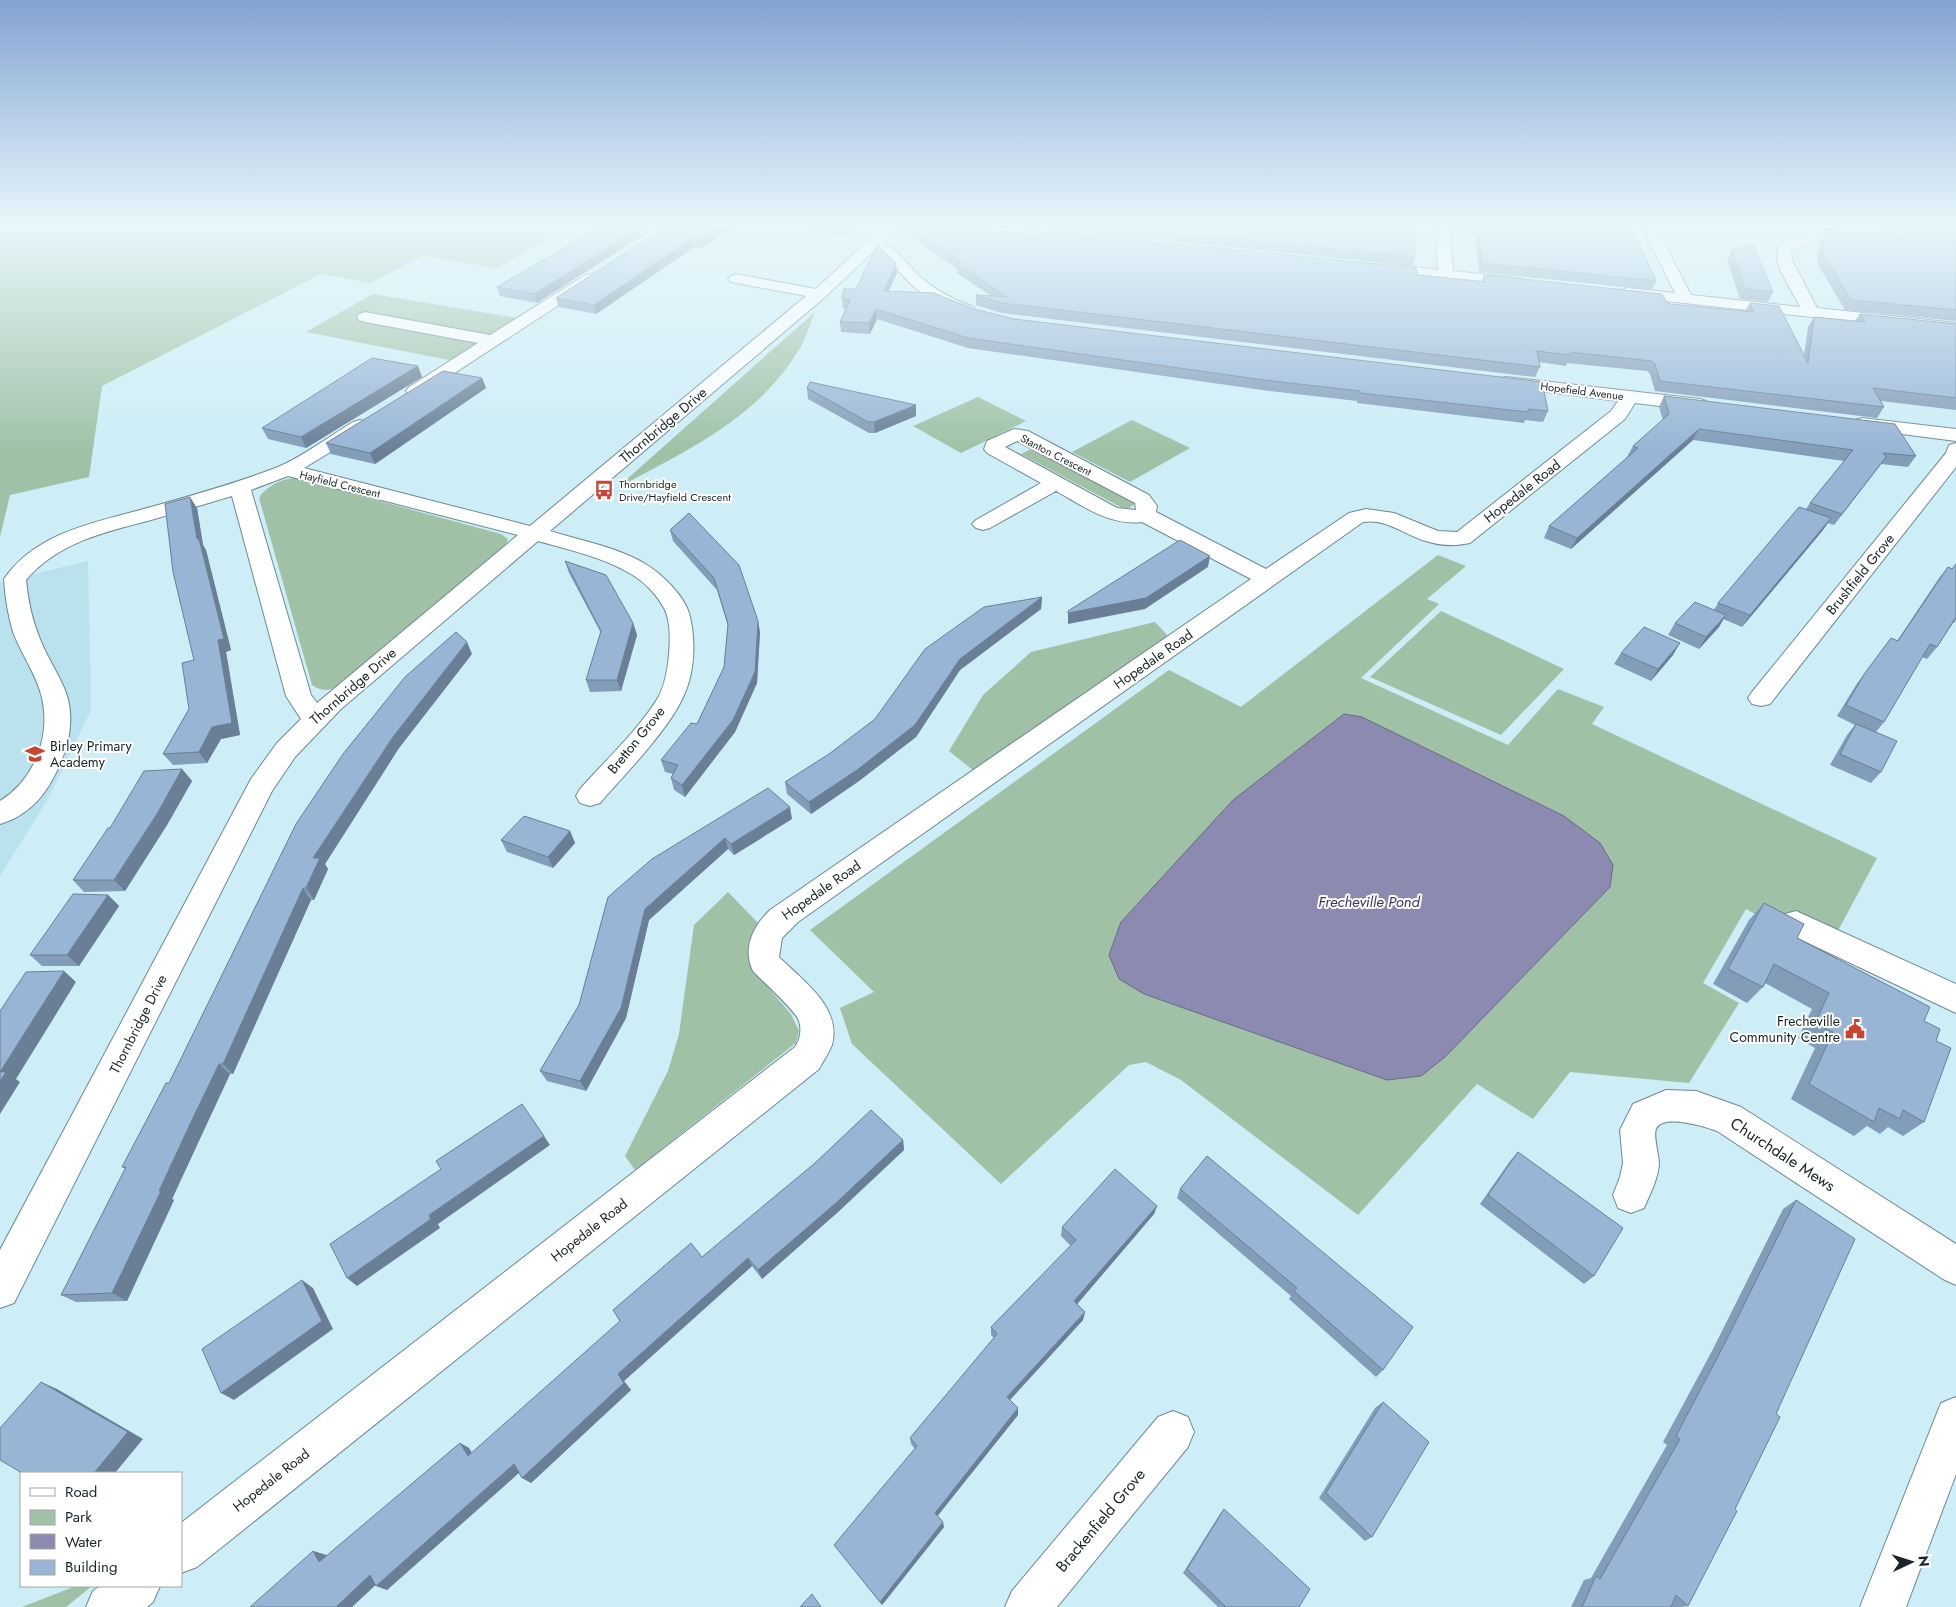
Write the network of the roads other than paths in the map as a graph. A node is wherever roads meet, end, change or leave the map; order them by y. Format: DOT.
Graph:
graph roads {
  1 [pos="552,302"];
  2 [pos="809,302"];
  3 [pos="948,302"];
  4 [pos="1707,302"];
  5 [pos="1805,302"];
  6 [pos="1810,312"];
  7 [pos="980,315"];
  8 [pos="366,317"];
  9 [pos="1956,328"];
  10 [pos="493,340"];
  11 [pos="1491,380"];
  12 [pos="1629,396"];
  13 [pos="399,402"];
  14 [pos="1718,407"];
  15 [pos="374,418"];
  16 [pos="1846,422"];
  17 [pos="1956,440"];
  18 [pos="286,470"];
  19 [pos="1056,483"];
  20 [pos="240,487"];
  21 [pos="1145,515"];
  22 [pos="983,524"];
  23 [pos="534,533"];
  24 [pos="1268,579"];
  25 [pos="1761,698"];
  26 [pos="314,719"];
  27 [pos="590,796"];
  28 [pos="0,814"];
  29 [pos="1796,923"];
  30 [pos="1956,999"];
  31 [pos="1631,1195"];
  32 [pos="11,1249"];
  33 [pos="1956,1266"];
  34 [pos="0,1289"];
  35 [pos="1956,1418"];
  36 [pos="1172,1432"];
  37 [pos="182,1550"];
  38 [pos="136,1587"];
  39 [pos="110,1607"];
  40 [pos="1028,1607"];
  41 [pos="1883,1607"];
  1 -- 10 [label="street"];
  2 -- 23 [label="street, Thornbridge Drive"];
  3 -- 7 [label="street"];
  4 -- 6 [label="street"];
  5 -- 6 [label="street"];
  6 -- 9 [label="street"];
  8 -- 10 [label="street"];
  10 -- 13 [label="street"];
  11 -- 12 [label="street, Hopefield Avenue"];
  12 -- 14 [label="street, Hopefield Avenue"];
  12 -- 24 [label="street, Hopedale Road"];
  15 -- 18 [label="street"];
  16 -- 17 [label="street"];
  17 -- 25 [label="street, Brushfield Grove"];
  18 -- 20 [label="street, Hayfield Crescent"];
  18 -- 23 [label="street, Hayfield Crescent"];
  19 -- 21 [label="street, Stanton Crescent"];
  19 -- 21 [label="street, Stanton Crescent"];
  19 -- 22 [label="street, Stanton Crescent"];
  20 -- 26 [label="street"];
  20 -- 28 [label="street, Hayfield Crescent"];
  21 -- 24 [label="street, Stanton Crescent"];
  23 -- 26 [label="street, Thornbridge Drive"];
  23 -- 27 [label="street, Bretton Grove"];
  24 -- 37 [label="street, Hopedale Road"];
  26 -- 32 [label="street, Thornbridge Drive"];
  29 -- 30 [label="street"];
  31 -- 33 [label="street, Churchdale Mews"];
  32 -- 34 [label="street, Thornbridge Drive"];
  35 -- 41 [label="street"];
  36 -- 40 [label="street, Brackenfield Grove"];
  38 -- 39 [label="street"];
}
